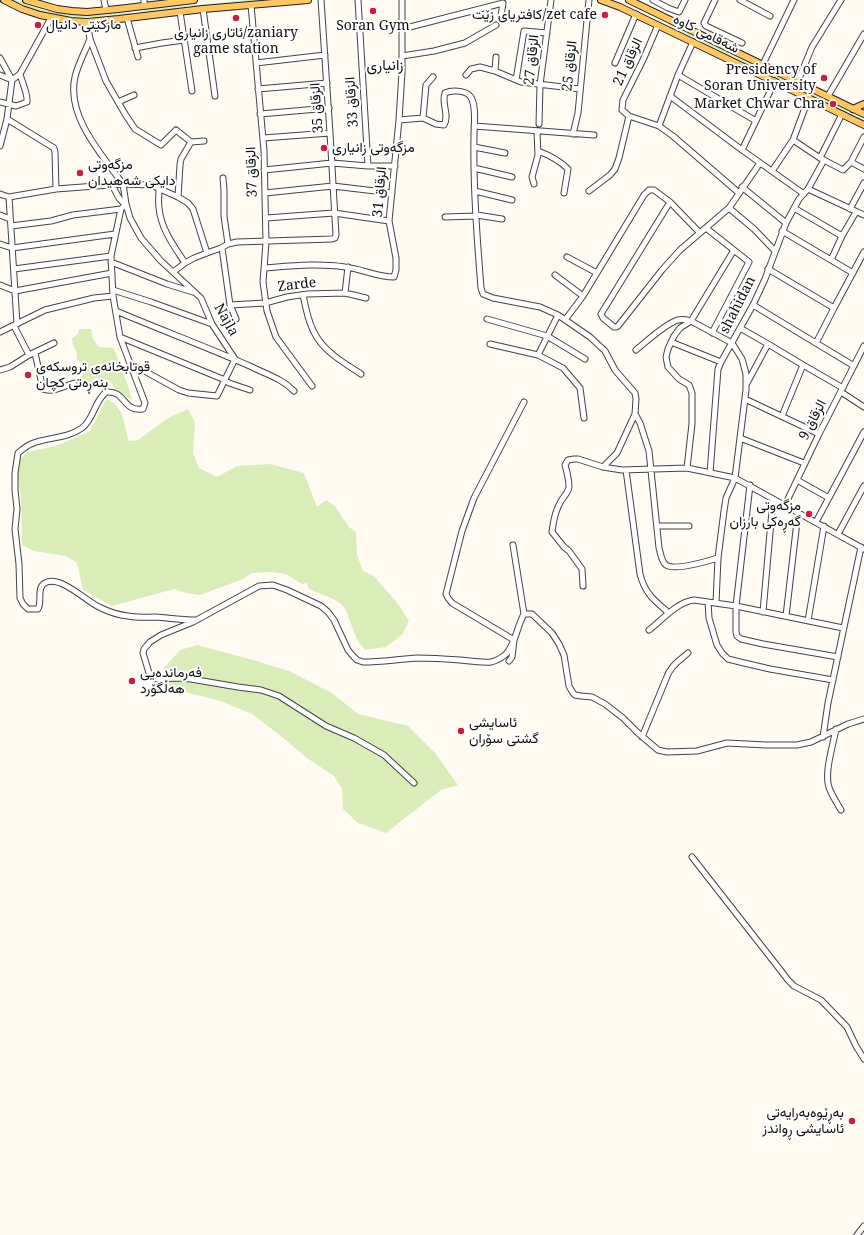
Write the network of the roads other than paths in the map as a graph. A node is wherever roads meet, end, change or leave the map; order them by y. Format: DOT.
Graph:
graph roads {
  1 [pos="4,0"];
  2 [pos="26,0"];
  3 [pos="104,0"];
  4 [pos="191,0"];
  5 [pos="194,0"];
  6 [pos="308,0"];
  7 [pos="321,0"];
  8 [pos="358,0"];
  9 [pos="402,0"];
  10 [pos="551,0"];
  11 [pos="589,0"];
  12 [pos="600,0"];
  13 [pos="629,0"];
  14 [pos="653,0"];
  15 [pos="685,0"];
  16 [pos="715,0"];
  17 [pos="740,0"];
  18 [pos="794,0"];
  19 [pos="841,0"];
  20 [pos="503,2"];
  21 [pos="144,3"];
  22 [pos="251,5"];
  23 [pos="137,7"];
  24 [pos="203,9"];
  25 [pos="671,9"];
  26 [pos="106,10"];
  27 [pos="180,12"];
  28 [pos="636,14"];
  29 [pos="501,16"];
  30 [pos="770,16"];
  31 [pos="138,17"];
  32 [pos="51,18"];
  33 [pos="127,18"];
  34 [pos="666,18"];
  35 [pos="87,22"];
  36 [pos="496,25"];
  37 [pos="660,26"];
  38 [pos="402,29"];
  39 [pos="547,33"];
  40 [pos="864,34"];
  41 [pos="90,39"];
  42 [pos="184,40"];
  43 [pos="693,42"];
  44 [pos="742,43"];
  45 [pos="135,48"];
  46 [pos="325,55"];
  47 [pos="402,56"];
  48 [pos="138,57"];
  49 [pos="496,57"];
  50 [pos="0,58"];
  51 [pos="256,63"];
  52 [pos="615,63"];
  53 [pos="763,64"];
  54 [pos="495,71"];
  55 [pos="20,74"];
  56 [pos="0,75"];
  57 [pos="466,75"];
  58 [pos="678,75"];
  59 [pos="433,77"];
  60 [pos="12,80"];
  61 [pos="516,80"];
  62 [pos="775,81"];
  63 [pos="798,81"];
  64 [pos="327,83"];
  65 [pos="540,85"];
  66 [pos="258,89"];
  67 [pos="580,89"];
  68 [pos="192,91"];
  69 [pos="134,95"];
  70 [pos="215,96"];
  71 [pos="670,96"];
  72 [pos="828,96"];
  73 [pos="809,97"];
  74 [pos="0,102"];
  75 [pos="118,102"];
  76 [pos="864,104"];
  77 [pos="8,105"];
  78 [pos="329,108"];
  79 [pos="853,109"];
  80 [pos="260,114"];
  81 [pos="842,114"];
  82 [pos="864,114"];
  83 [pos="629,116"];
  84 [pos="423,118"];
  85 [pos="8,119"];
  86 [pos="399,120"];
  87 [pos="756,121"];
  88 [pos="539,124"];
  89 [pos="864,125"];
  90 [pos="474,126"];
  91 [pos="659,126"];
  92 [pos="537,131"];
  93 [pos="330,133"];
  94 [pos="574,134"];
  95 [pos="594,135"];
  96 [pos="864,137"];
  97 [pos="262,138"];
  98 [pos="792,140"];
  99 [pos="204,141"];
  100 [pos="191,142"];
  101 [pos="0,146"];
  102 [pos="474,147"];
  103 [pos="742,150"];
  104 [pos="538,151"];
  105 [pos="505,153"];
  106 [pos="822,159"];
  107 [pos="851,162"];
  108 [pos="332,163"];
  109 [pos="760,163"];
  110 [pos="368,166"];
  111 [pos="395,166"];
  112 [pos="474,168"];
  113 [pos="864,169"];
  114 [pos="264,170"];
  115 [pos="772,171"];
  116 [pos="512,177"];
  117 [pos="223,178"];
  118 [pos="864,183"];
  119 [pos="123,184"];
  120 [pos="534,184"];
  121 [pos="112,185"];
  122 [pos="333,186"];
  123 [pos="742,187"];
  124 [pos="56,188"];
  125 [pos="159,189"];
  126 [pos="808,189"];
  127 [pos="475,191"];
  128 [pos="589,191"];
  129 [pos="738,192"];
  130 [pos="392,193"];
  131 [pos="564,193"];
  132 [pos="0,194"];
  133 [pos="265,194"];
  134 [pos="804,194"];
  135 [pos="9,197"];
  136 [pos="178,197"];
  137 [pos="512,200"];
  138 [pos="670,202"];
  139 [pos="126,204"];
  140 [pos="729,208"];
  141 [pos="794,208"];
  142 [pos="120,209"];
  143 [pos="850,209"];
  144 [pos="856,212"];
  145 [pos="334,213"];
  146 [pos="0,215"];
  147 [pos="864,215"];
  148 [pos="477,216"];
  149 [pos="445,217"];
  150 [pos="266,218"];
  151 [pos="10,219"];
  152 [pos="502,219"];
  153 [pos="389,220"];
  154 [pos="786,223"];
  155 [pos="11,226"];
  156 [pos="706,228"];
  157 [pos="782,231"];
  158 [pos="700,233"];
  159 [pos="115,234"];
  160 [pos="842,236"];
  161 [pos="266,242"];
  162 [pos="0,244"];
  163 [pos="228,244"];
  164 [pos="12,248"];
  165 [pos="222,248"];
  166 [pos="734,250"];
  167 [pos="775,251"];
  168 [pos="207,252"];
  169 [pos="864,252"];
  170 [pos="567,257"];
  171 [pos="111,259"];
  172 [pos="831,260"];
  173 [pos="185,263"];
  174 [pos="348,267"];
  175 [pos="264,268"];
  176 [pos="14,269"];
  177 [pos="768,269"];
  178 [pos="173,272"];
  179 [pos="112,273"];
  180 [pos="597,273"];
  181 [pos="853,273"];
  182 [pos="555,275"];
  183 [pos="0,285"];
  184 [pos="15,291"];
  185 [pos="113,293"];
  186 [pos="195,293"];
  187 [pos="345,294"];
  188 [pos="303,295"];
  189 [pos="582,296"];
  190 [pos="366,298"];
  191 [pos="266,302"];
  192 [pos="230,305"];
  193 [pos="753,305"];
  194 [pos="834,308"];
  195 [pos="116,311"];
  196 [pos="558,315"];
  197 [pos="236,319"];
  198 [pos="487,319"];
  199 [pos="565,320"];
  200 [pos="691,321"];
  201 [pos="212,324"];
  202 [pos="15,325"];
  203 [pos="740,328"];
  204 [pos="0,332"];
  205 [pos="712,334"];
  206 [pos="547,336"];
  207 [pos="120,337"];
  208 [pos="671,342"];
  209 [pos="816,342"];
  210 [pos="54,343"];
  211 [pos="732,343"];
  212 [pos="490,344"];
  213 [pos="768,344"];
  214 [pos="864,346"];
  215 [pos="636,350"];
  216 [pos="35,353"];
  217 [pos="29,355"];
  218 [pos="538,355"];
  219 [pos="235,359"];
  220 [pos="585,359"];
  221 [pos="721,362"];
  222 [pos="130,363"];
  223 [pos="803,365"];
  224 [pos="854,366"];
  225 [pos="0,370"];
  226 [pos="361,374"];
  227 [pos="225,380"];
  228 [pos="74,383"];
  229 [pos="746,383"];
  230 [pos="312,386"];
  231 [pos="250,390"];
  232 [pos="842,390"];
  233 [pos="294,391"];
  234 [pos="745,399"];
  235 [pos="524,402"];
  236 [pos="864,407"];
  237 [pos="635,414"];
  238 [pos="782,416"];
  239 [pos="584,418"];
  240 [pos="864,432"];
  241 [pos="818,434"];
  242 [pos="740,438"];
  243 [pos="804,463"];
  244 [pos="603,467"];
  245 [pos="687,468"];
  246 [pos="651,469"];
  247 [pos="626,470"];
  248 [pos="710,473"];
  249 [pos="735,478"];
  250 [pos="797,480"];
  251 [pos="750,486"];
  252 [pos="864,486"];
  253 [pos="829,498"];
  254 [pos="773,499"];
  255 [pos="785,505"];
  256 [pos="798,513"];
  257 [pos="816,522"];
  258 [pos="657,526"];
  259 [pos="689,526"];
  260 [pos="824,526"];
  261 [pos="838,534"];
  262 [pos="513,545"];
  263 [pos="862,548"];
  264 [pos="718,558"];
  265 [pos="583,586"];
  266 [pos="708,602"];
  267 [pos="716,603"];
  268 [pos="736,606"];
  269 [pos="762,612"];
  270 [pos="669,613"];
  271 [pos="524,614"];
  272 [pos="786,616"];
  273 [pos="199,620"];
  274 [pos="808,621"];
  275 [pos="843,628"];
  276 [pos="649,630"];
  277 [pos="514,640"];
  278 [pos="688,653"];
  279 [pos="838,657"];
  280 [pos="509,661"];
  281 [pos="833,680"];
  282 [pos="864,719"];
  283 [pos="836,729"];
  284 [pos="642,736"];
  285 [pos="823,737"];
  286 [pos="414,783"];
  287 [pos="841,810"];
  288 [pos="692,857"];
  289 [pos="864,1059"];
  290 [pos="864,1226"];
  291 [pos="857,1235"];
  1 -- 32 [label="main road"];
  2 -- 26 [label="main road"];
  3 -- 26 [label="street"];
  4 -- 5 [label="main road"];
  4 -- 21 [label="main road"];
  6 -- 22 [label="main road"];
  7 -- 46 [label="street, الزقاق 35"];
  8 -- 110 [label="street, الزقاق 33"];
  9 -- 38 [label="street, الزقاق 31"];
  10 -- 39 [label="street, الزقاق 27"];
  11 -- 67 [label="street, الزقاق 25"];
  12 -- 28 [label="main road, شەقامی کاوە"];
  13 -- 34 [label="main road, شەقامی کاوە"];
  14 -- 25 [label="street"];
  15 -- 25 [label="street"];
  16 -- 44 [label="street"];
  17 -- 30 [label="street"];
  18 -- 53 [label="street"];
  19 -- 63 [label="street"];
  20 -- 29 [label="street"];
  20 -- 38 [label="street"];
  21 -- 23 [label="main road"];
  22 -- 24 [label="main road"];
  22 -- 51 [label="street, الزقاق 37"];
  23 -- 26 [label="main road"];
  23 -- 31 [label="main road"];
  24 -- 27 [label="main road"];
  24 -- 70 [label="street"];
  25 -- 34 [label="street"];
  27 -- 31 [label="main road"];
  27 -- 42 [label="street"];
  28 -- 37 [label="main road, شەقامی کاوە"];
  28 -- 52 [label="street"];
  31 -- 33 [label="main road"];
  32 -- 35 [label="main road"];
  32 -- 55 [label="street"];
  33 -- 35 [label="main road"];
  33 -- 45 [label="street"];
  34 -- 37 [label="main road"];
  34 -- 53 [label="main road, شەقامی کاوە"];
  35 -- 41 [label="street"];
  36 -- 47 [label="street"];
  37 -- 43 [label="main road, شەقامی کاوە"];
  37 -- 83 [label="street, الزقاق 21"];
  38 -- 47 [label="street, الزقاق 31"];
  39 -- 61 [label="street"];
  39 -- 65 [label="street, الزقاق 27"];
  40 -- 72 [label="street"];
  41 -- 75 [label="street"];
  41 -- 119 [label="street"];
  42 -- 45 [label="street"];
  42 -- 68 [label="street"];
  43 -- 58 [label="street"];
  43 -- 62 [label="main road, شەقامی کاوە"];
  45 -- 48 [label="street"];
  46 -- 51 [label="street"];
  46 -- 64 [label="street, الزقاق 35"];
  47 -- 86 [label="street, الزقاق 31"];
  49 -- 54 [label="street"];
  50 -- 60 [label="street"];
  51 -- 66 [label="street, الزقاق 37"];
  53 -- 63 [label="main road, شەقامی کاوە"];
  54 -- 57 [label="street"];
  54 -- 61 [label="street"];
  55 -- 60 [label="street"];
  55 -- 77 [label="street"];
  56 -- 60 [label="street"];
  58 -- 71 [label="street"];
  58 -- 87 [label="street"];
  59 -- 84 [label="street"];
  60 -- 77 [label="street"];
  61 -- 65 [label="street"];
  62 -- 73 [label="main road, شەقامی کاوە"];
  62 -- 87 [label="street"];
  63 -- 72 [label="main road, شەقامی کاوە"];
  64 -- 66 [label="street"];
  64 -- 78 [label="street, الزقاق 35"];
  65 -- 67 [label="street"];
  65 -- 88 [label="street, الزقاق 27"];
  66 -- 80 [label="street, الزقاق 37"];
  67 -- 94 [label="street, الزقاق 25"];
  69 -- 75 [label="street"];
  71 -- 91 [label="street"];
  71 -- 103 [label="street"];
  72 -- 79 [label="main road, شەقامی کاوە"];
  73 -- 81 [label="main road, شەقامی کاوە"];
  73 -- 98 [label="street"];
  74 -- 77 [label="street"];
  75 -- 100 [label="street"];
  76 -- 79 [label="main road"];
  77 -- 85 [label="street"];
  78 -- 80 [label="street"];
  78 -- 93 [label="street, الزقاق 35"];
  79 -- 82 [label="main road, شەقامی کاوە"];
  80 -- 97 [label="street, الزقاق 37"];
  81 -- 89 [label="main road, شەقامی کاوە"];
  81 -- 106 [label="street, shahidan"];
  83 -- 91 [label="street"];
  83 -- 128 [label="street"];
  84 -- 86 [label="street"];
  84 -- 90 [label="street"];
  85 -- 101 [label="street"];
  85 -- 124 [label="street"];
  86 -- 111 [label="street, الزقاق 31"];
  87 -- 103 [label="street"];
  90 -- 92 [label="street"];
  90 -- 102 [label="street"];
  91 -- 129 [label="street"];
  92 -- 94 [label="street"];
  92 -- 104 [label="street"];
  93 -- 97 [label="street"];
  93 -- 108 [label="street, الزقاق 35"];
  94 -- 95 [label="street"];
  96 -- 107 [label="street"];
  97 -- 114 [label="street, الزقاق 37"];
  98 -- 106 [label="street"];
  98 -- 115 [label="street"];
  99 -- 100 [label="street"];
  100 -- 136 [label="street"];
  102 -- 105 [label="street"];
  102 -- 112 [label="street"];
  103 -- 109 [label="street"];
  104 -- 120 [label="street"];
  104 -- 131 [label="street"];
  106 -- 107 [label="street"];
  106 -- 126 [label="street, shahidan"];
  107 -- 113 [label="street"];
  108 -- 110 [label="street"];
  108 -- 114 [label="street"];
  108 -- 122 [label="street, الزقاق 35"];
  109 -- 115 [label="street"];
  109 -- 123 [label="street"];
  110 -- 111 [label="street"];
  111 -- 130 [label="street, الزقاق 31"];
  112 -- 116 [label="street"];
  112 -- 127 [label="street"];
  114 -- 133 [label="street, الزقاق 37"];
  115 -- 134 [label="street"];
  117 -- 163 [label="street"];
  118 -- 143 [label="street"];
  119 -- 121 [label="street"];
  119 -- 125 [label="street"];
  119 -- 139 [label="street, Najla"];
  121 -- 124 [label="street"];
  121 -- 139 [label="street"];
  122 -- 130 [label="street"];
  122 -- 133 [label="street"];
  122 -- 145 [label="street, الزقاق 35"];
  123 -- 129 [label="street"];
  123 -- 154 [label="street"];
  124 -- 135 [label="street"];
  125 -- 136 [label="street"];
  125 -- 173 [label="street"];
  126 -- 134 [label="street, shahidan"];
  126 -- 143 [label="street"];
  127 -- 137 [label="street"];
  127 -- 148 [label="street"];
  129 -- 140 [label="street"];
  130 -- 153 [label="street, الزقاق 31"];
  132 -- 135 [label="street"];
  133 -- 150 [label="street, الزقاق 37"];
  134 -- 141 [label="street, shahidan"];
  135 -- 151 [label="street"];
  136 -- 168 [label="street"];
  138 -- 158 [label="street"];
  138 -- 158 [label="street"];
  138 -- 180 [label="street"];
  139 -- 142 [label="street"];
  139 -- 178 [label="street, Najla"];
  140 -- 156 [label="street"];
  140 -- 167 [label="street"];
  141 -- 154 [label="street, shahidan"];
  141 -- 160 [label="street"];
  142 -- 155 [label="street"];
  142 -- 159 [label="street"];
  143 -- 144 [label="street"];
  144 -- 147 [label="street"];
  144 -- 160 [label="street"];
  145 -- 150 [label="street"];
  145 -- 153 [label="street"];
  145 -- 161 [label="street, الزقاق 35"];
  146 -- 151 [label="street"];
  148 -- 149 [label="street"];
  148 -- 152 [label="street"];
  148 -- 196 [label="street"];
  150 -- 161 [label="street, الزقاق 37"];
  151 -- 155 [label="street"];
  153 -- 174 [label="street, الزقاق 31"];
  154 -- 157 [label="street, shahidan"];
  155 -- 164 [label="street"];
  156 -- 158 [label="street"];
  156 -- 166 [label="street"];
  157 -- 167 [label="street, shahidan"];
  157 -- 172 [label="street"];
  159 -- 164 [label="street"];
  159 -- 171 [label="street"];
  160 -- 172 [label="street"];
  161 -- 163 [label="street"];
  161 -- 175 [label="street, الزقاق 37"];
  162 -- 164 [label="street"];
  163 -- 165 [label="street"];
  164 -- 176 [label="street"];
  165 -- 168 [label="street"];
  165 -- 192 [label="street"];
  166 -- 200 [label="street"];
  166 -- 205 [label="street"];
  167 -- 177 [label="street, shahidan"];
  168 -- 173 [label="street"];
  169 -- 181 [label="street"];
  170 -- 180 [label="street"];
  171 -- 176 [label="street"];
  171 -- 179 [label="street"];
  171 -- 186 [label="street"];
  172 -- 181 [label="street"];
  173 -- 178 [label="street"];
  174 -- 175 [label="street, الزقاق 31"];
  174 -- 187 [label="street"];
  175 -- 191 [label="street, الزقاق 37"];
  176 -- 184 [label="street"];
  177 -- 193 [label="street, shahidan"];
  177 -- 194 [label="street"];
  178 -- 186 [label="street, Najla"];
  179 -- 184 [label="street"];
  179 -- 185 [label="street"];
  180 -- 189 [label="street"];
  181 -- 194 [label="street"];
  182 -- 189 [label="street"];
  183 -- 184 [label="street"];
  184 -- 202 [label="street"];
  185 -- 195 [label="street"];
  185 -- 201 [label="street"];
  185 -- 202 [label="street"];
  186 -- 201 [label="street, Najla"];
  187 -- 188 [label="street, Zarde"];
  187 -- 190 [label="street, Zarde"];
  188 -- 191 [label="street, Zarde"];
  188 -- 226 [label="street"];
  189 -- 199 [label="street"];
  191 -- 192 [label="street, Zarde"];
  191 -- 230 [label="street, الزقاق 37"];
  192 -- 197 [label="street"];
  193 -- 203 [label="street, shahidan"];
  193 -- 209 [label="street"];
  194 -- 209 [label="street"];
  195 -- 207 [label="street"];
  195 -- 219 [label="street"];
  196 -- 199 [label="street"];
  196 -- 206 [label="street"];
  198 -- 206 [label="street"];
  199 -- 237 [label="street"];
  200 -- 205 [label="street"];
  200 -- 208 [label="street"];
  200 -- 215 [label="street"];
  201 -- 219 [label="street, Najla"];
  202 -- 204 [label="street"];
  202 -- 217 [label="street"];
  203 -- 211 [label="street, shahidan"];
  203 -- 213 [label="street"];
  205 -- 211 [label="street"];
  206 -- 218 [label="street"];
  206 -- 220 [label="street"];
  207 -- 222 [label="street"];
  207 -- 227 [label="street"];
  208 -- 221 [label="street"];
  208 -- 245 [label="street"];
  209 -- 224 [label="street"];
  210 -- 216 [label="street"];
  211 -- 221 [label="street, shahidan"];
  211 -- 229 [label="street"];
  212 -- 218 [label="street"];
  213 -- 223 [label="street"];
  213 -- 229 [label="street"];
  214 -- 224 [label="street, الزقاق 9"];
  216 -- 217 [label="street"];
  216 -- 228 [label="street"];
  217 -- 225 [label="street"];
  218 -- 239 [label="street"];
  219 -- 227 [label="street"];
  219 -- 233 [label="street"];
  221 -- 248 [label="street, shahidan"];
  222 -- 227 [label="street"];
  222 -- 273 [label="street"];
  223 -- 232 [label="street"];
  223 -- 238 [label="street"];
  224 -- 232 [label="street, الزقاق 9"];
  227 -- 231 [label="street"];
  229 -- 234 [label="street"];
  232 -- 236 [label="street"];
  232 -- 241 [label="street, الزقاق 9"];
  234 -- 238 [label="street"];
  234 -- 242 [label="street"];
  235 -- 277 [label="street"];
  237 -- 244 [label="street"];
  237 -- 246 [label="street"];
  238 -- 241 [label="street"];
  240 -- 253 [label="street"];
  241 -- 243 [label="street, الزقاق 9"];
  242 -- 243 [label="street"];
  242 -- 249 [label="street"];
  243 -- 250 [label="street, الزقاق 9"];
  244 -- 247 [label="street"];
  244 -- 265 [label="street"];
  245 -- 246 [label="street"];
  245 -- 248 [label="street"];
  246 -- 247 [label="street"];
  246 -- 258 [label="street"];
  247 -- 270 [label="street"];
  248 -- 249 [label="street"];
  249 -- 251 [label="street"];
  249 -- 264 [label="street"];
  250 -- 253 [label="street"];
  250 -- 255 [label="street, الزقاق 9"];
  251 -- 254 [label="street"];
  251 -- 268 [label="street"];
  252 -- 261 [label="street"];
  253 -- 257 [label="street"];
  254 -- 255 [label="street"];
  254 -- 269 [label="street"];
  255 -- 256 [label="street"];
  256 -- 257 [label="street"];
  256 -- 272 [label="street"];
  257 -- 260 [label="street"];
  258 -- 259 [label="street"];
  258 -- 264 [label="street"];
  260 -- 261 [label="street"];
  260 -- 274 [label="street"];
  261 -- 263 [label="street"];
  262 -- 271 [label="street"];
  263 -- 275 [label="street"];
  264 -- 267 [label="street"];
  266 -- 267 [label="street"];
  266 -- 270 [label="street"];
  266 -- 281 [label="street"];
  267 -- 268 [label="street"];
  268 -- 269 [label="street"];
  268 -- 279 [label="street"];
  269 -- 272 [label="street"];
  270 -- 276 [label="street"];
  271 -- 277 [label="street"];
  271 -- 284 [label="street"];
  272 -- 274 [label="street"];
  273 -- 277 [label="street"];
  273 -- 286 [label="street"];
  274 -- 275 [label="street"];
  275 -- 279 [label="street"];
  277 -- 280 [label="street"];
  278 -- 284 [label="street"];
  279 -- 281 [label="street"];
  281 -- 285 [label="street"];
  282 -- 283 [label="street"];
  283 -- 285 [label="street"];
  283 -- 287 [label="street"];
  284 -- 285 [label="street"];
  288 -- 289 [label="street"];
  290 -- 291 [label="street"];
}
